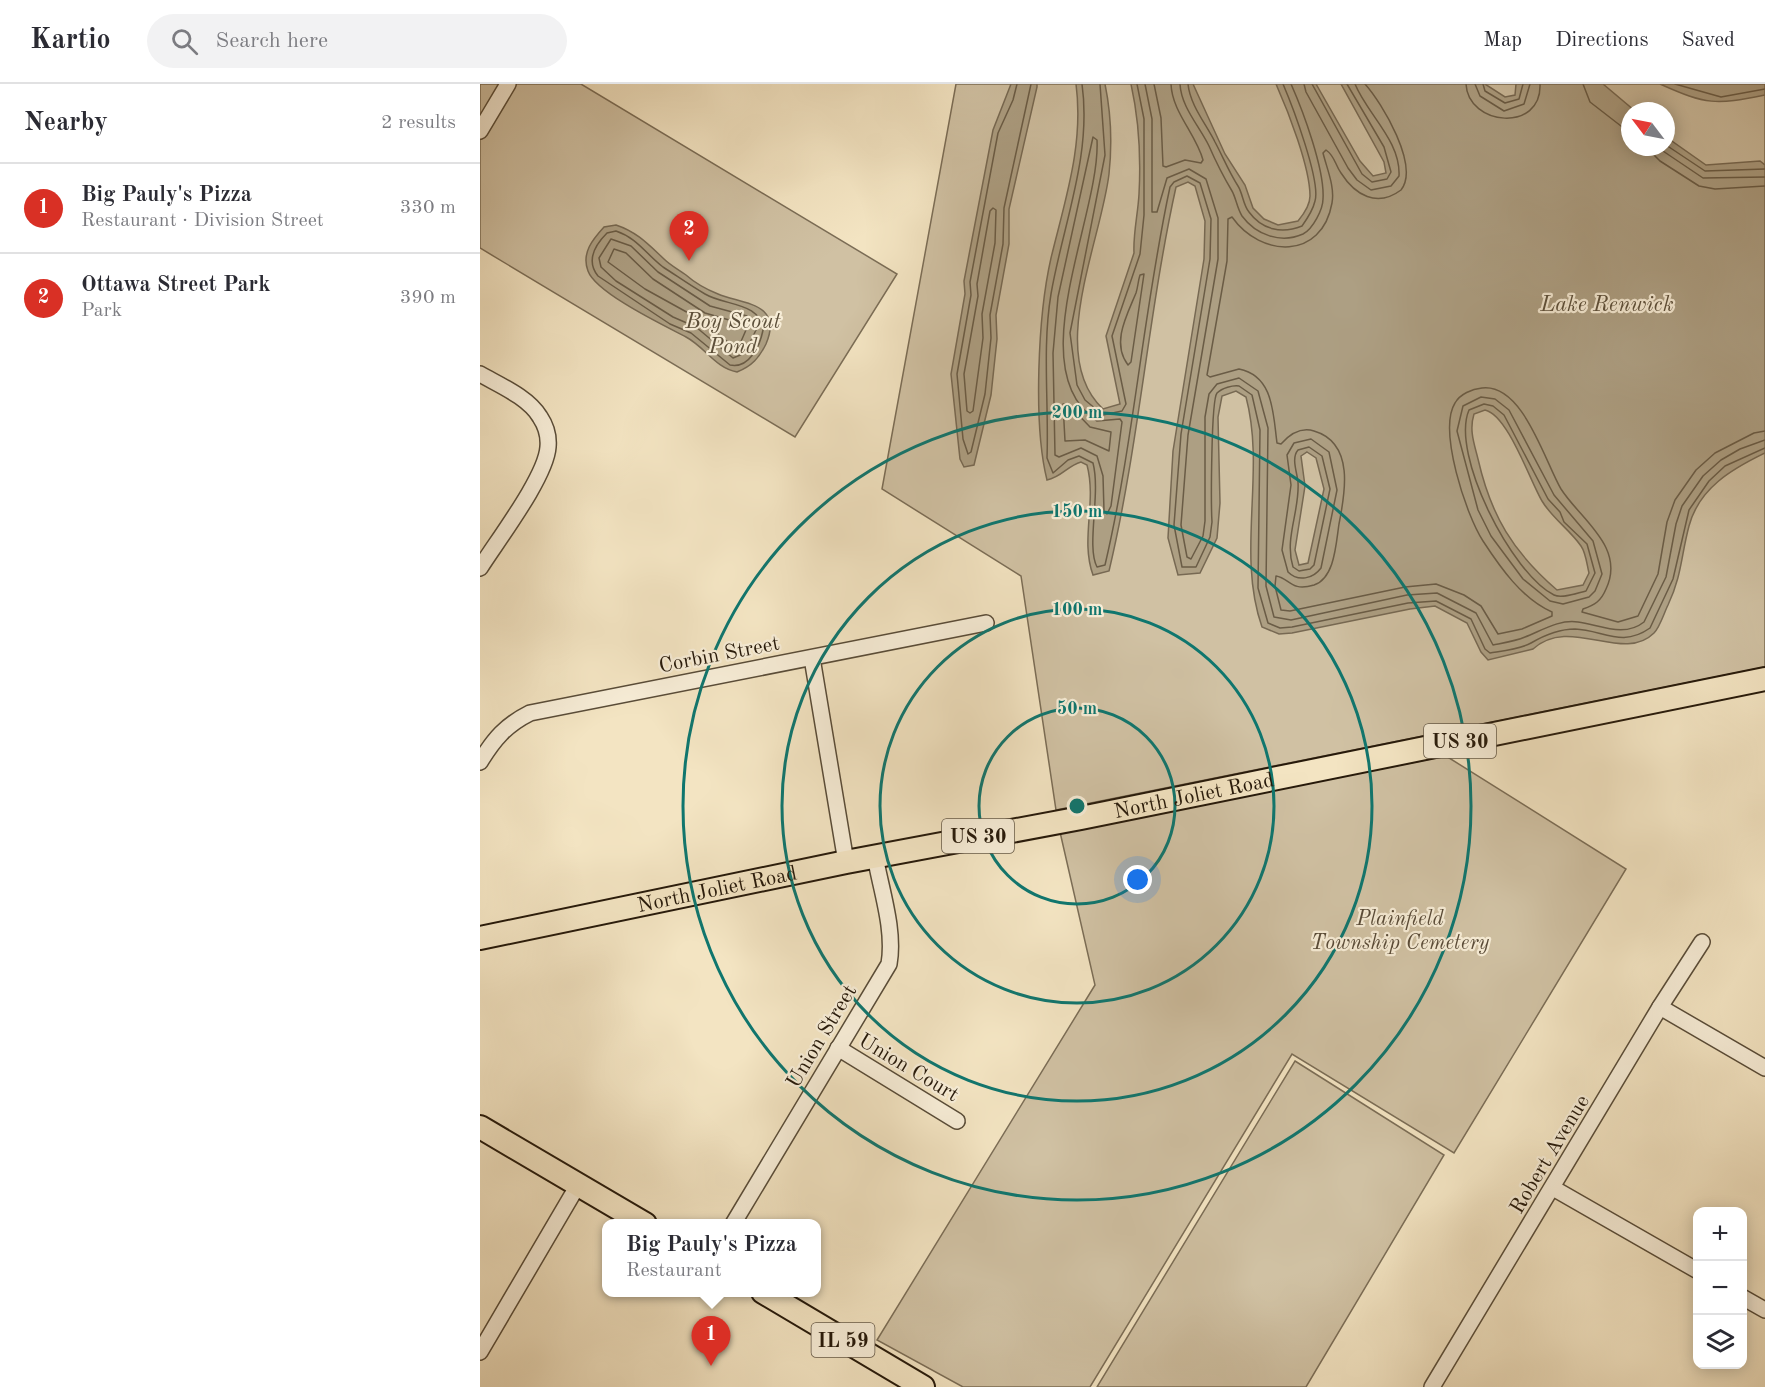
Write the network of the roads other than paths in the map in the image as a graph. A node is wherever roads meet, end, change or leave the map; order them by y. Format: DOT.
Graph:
graph roads {
  1 [pos="508,84"];
  2 [pos="480,131"];
  3 [pos="480,374"];
  4 [pos="480,568"];
  5 [pos="987,622"];
  6 [pos="812,658"];
  7 [pos="1765,679"];
  8 [pos="480,762"];
  9 [pos="875,856"];
  10 [pos="846,862"];
  11 [pos="480,938"];
  12 [pos="1702,942"];
  13 [pos="1660,1007"];
  14 [pos="838,1048"];
  15 [pos="1765,1068"];
  16 [pos="957,1121"];
  17 [pos="480,1127"];
  18 [pos="578,1185"];
  19 [pos="1553,1188"];
  20 [pos="636,1219"];
  21 [pos="736,1219"];
  22 [pos="1693,1268"];
  23 [pos="770,1297"];
  24 [pos="1747,1299"];
  25 [pos="1765,1310"];
  26 [pos="480,1352"];
  27 [pos="923,1387"];
  28 [pos="1432,1387"];
  1 -- 2 [label="street"];
  3 -- 4 [label="street"];
  5 -- 6 [label="street, Corbin Street"];
  6 -- 8 [label="street, Corbin Street"];
  6 -- 10 [label="street"];
  7 -- 9 [label="main road, North Joliet Road / US 30"];
  9 -- 10 [label="main road, North Joliet Road / US 30"];
  9 -- 14 [label="street, Union Street"];
  10 -- 11 [label="main road, North Joliet Road / US 30"];
  12 -- 13 [label="street, Robert Avenue"];
  13 -- 15 [label="street"];
  13 -- 19 [label="street, Robert Avenue"];
  14 -- 16 [label="street, Union Court"];
  14 -- 21 [label="street, Union Street"];
  17 -- 18 [label="main road"];
  18 -- 20 [label="main road"];
  18 -- 26 [label="street"];
  19 -- 22 [label="street"];
  19 -- 28 [label="street, Robert Avenue"];
  23 -- 27 [label="main road, IL 59"];
  24 -- 25 [label="street"];
}
